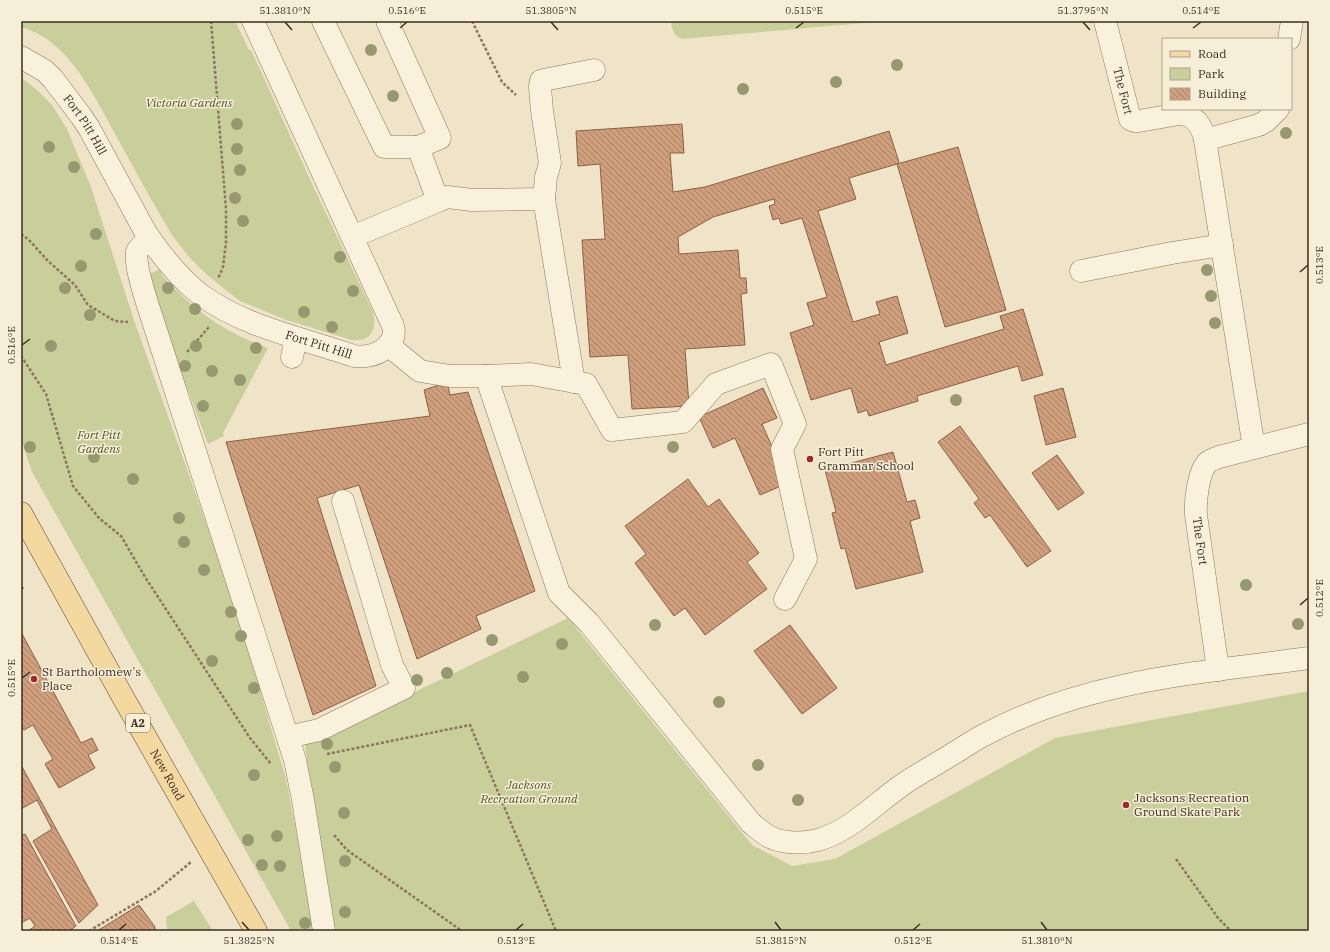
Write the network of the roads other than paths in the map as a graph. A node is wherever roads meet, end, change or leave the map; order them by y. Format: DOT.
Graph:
graph roads {
  1 [pos="253,21"];
  2 [pos="322,21"];
  3 [pos="387,21"];
  4 [pos="1105,21"];
  5 [pos="1292,21"];
  6 [pos="1289,38"];
  7 [pos="21,57"];
  8 [pos="594,70"];
  9 [pos="1277,110"];
  10 [pos="1206,140"];
  11 [pos="418,147"];
  12 [pos="544,199"];
  13 [pos="438,200"];
  14 [pos="352,236"];
  15 [pos="150,240"];
  16 [pos="1222,245"];
  17 [pos="1081,272"];
  18 [pos="388,346"];
  19 [pos="486,376"];
  20 [pos="574,382"];
  21 [pos="1309,434"];
  22 [pos="1254,448"];
  23 [pos="343,501"];
  24 [pos="21,513"];
  25 [pos="785,599"];
  26 [pos="1309,658"];
  27 [pos="1218,670"];
  28 [pos="288,737"];
  29 [pos="256,931"];
  30 [pos="324,931"];
  1 -- 14 [label="street"];
  2 -- 11 [label="street"];
  3 -- 11 [label="street"];
  4 -- 10 [label="street, The Fort"];
  5 -- 6 [label="street"];
  7 -- 15 [label="street, Fort Pitt Hill"];
  8 -- 12 [label="street"];
  9 -- 10 [label="street"];
  10 -- 16 [label="street, The Fort"];
  11 -- 13 [label="street"];
  12 -- 13 [label="street"];
  12 -- 20 [label="street"];
  13 -- 14 [label="street"];
  14 -- 18 [label="street"];
  15 -- 18 [label="street, Fort Pitt Hill"];
  15 -- 28 [label="street"];
  16 -- 17 [label="street"];
  16 -- 22 [label="street, The Fort"];
  18 -- 19 [label="street"];
  19 -- 20 [label="street"];
  19 -- 27 [label="street"];
  20 -- 25 [label="street"];
  21 -- 22 [label="street, The Fort"];
  22 -- 27 [label="street, The Fort"];
  23 -- 28 [label="street"];
  24 -- 29 [label="main road, New Road / A2"];
  26 -- 27 [label="street"];
  28 -- 30 [label="street"];
}
